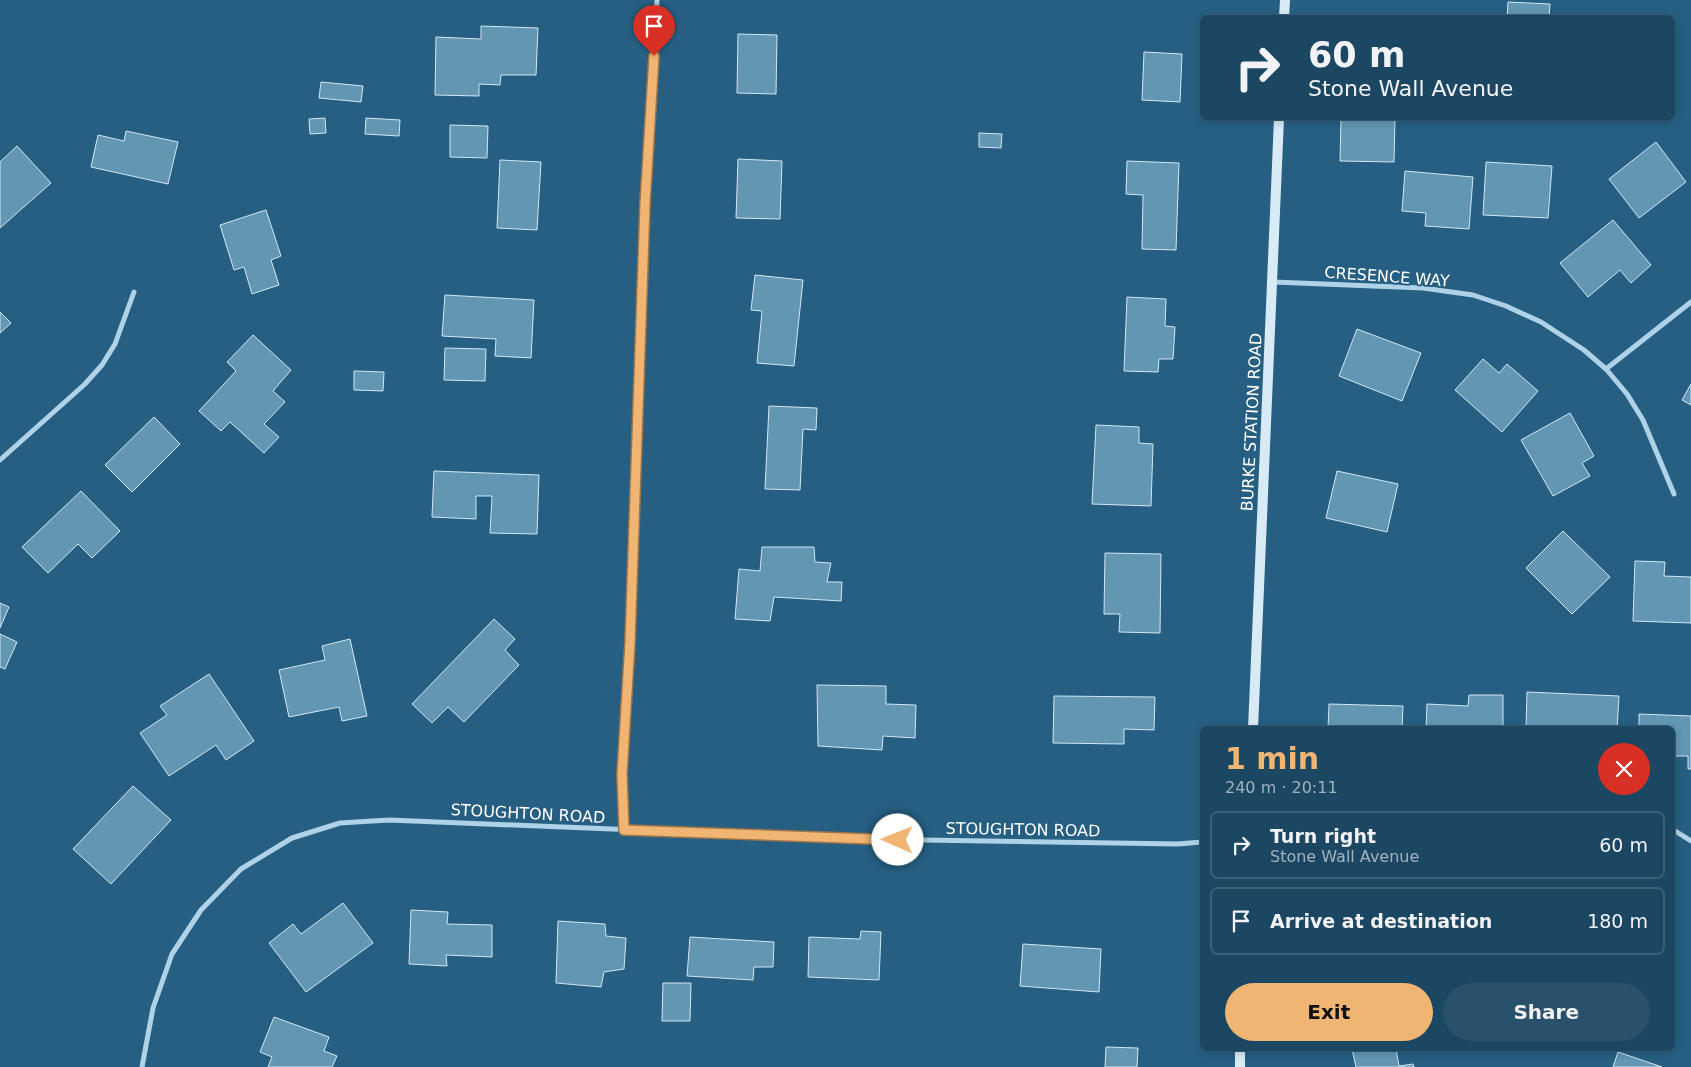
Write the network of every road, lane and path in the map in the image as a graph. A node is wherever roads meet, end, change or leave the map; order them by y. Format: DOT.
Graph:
graph roads {
  1 [pos="657,0"];
  2 [pos="1285,0"];
  3 [pos="1284,15"];
  4 [pos="1279,120"];
  5 [pos="1273,282"];
  6 [pos="134,292"];
  7 [pos="1691,302"];
  8 [pos="1606,369"];
  9 [pos="0,460"];
  10 [pos="1674,494"];
  11 [pos="1253,726"];
  12 [pos="624,830"];
  13 [pos="1675,831"];
  14 [pos="1691,841"];
  15 [pos="1200,842"];
  16 [pos="1240,1051"];
  17 [pos="142,1067"];
  18 [pos="1240,1067"];
  1 -- 12 [label="street"];
  2 -- 3 [label="street"];
  4 -- 5 [label="street, BURKE STATION ROAD"];
  5 -- 8 [label="street, CRESENCE WAY"];
  5 -- 11 [label="street, BURKE STATION ROAD"];
  6 -- 9 [label="street"];
  7 -- 8 [label="street"];
  8 -- 10 [label="street, CRESENCE WAY"];
  12 -- 15 [label="street, STOUGHTON ROAD"];
  12 -- 17 [label="street, STOUGHTON ROAD"];
  13 -- 14 [label="street"];
  16 -- 18 [label="street"];
}
